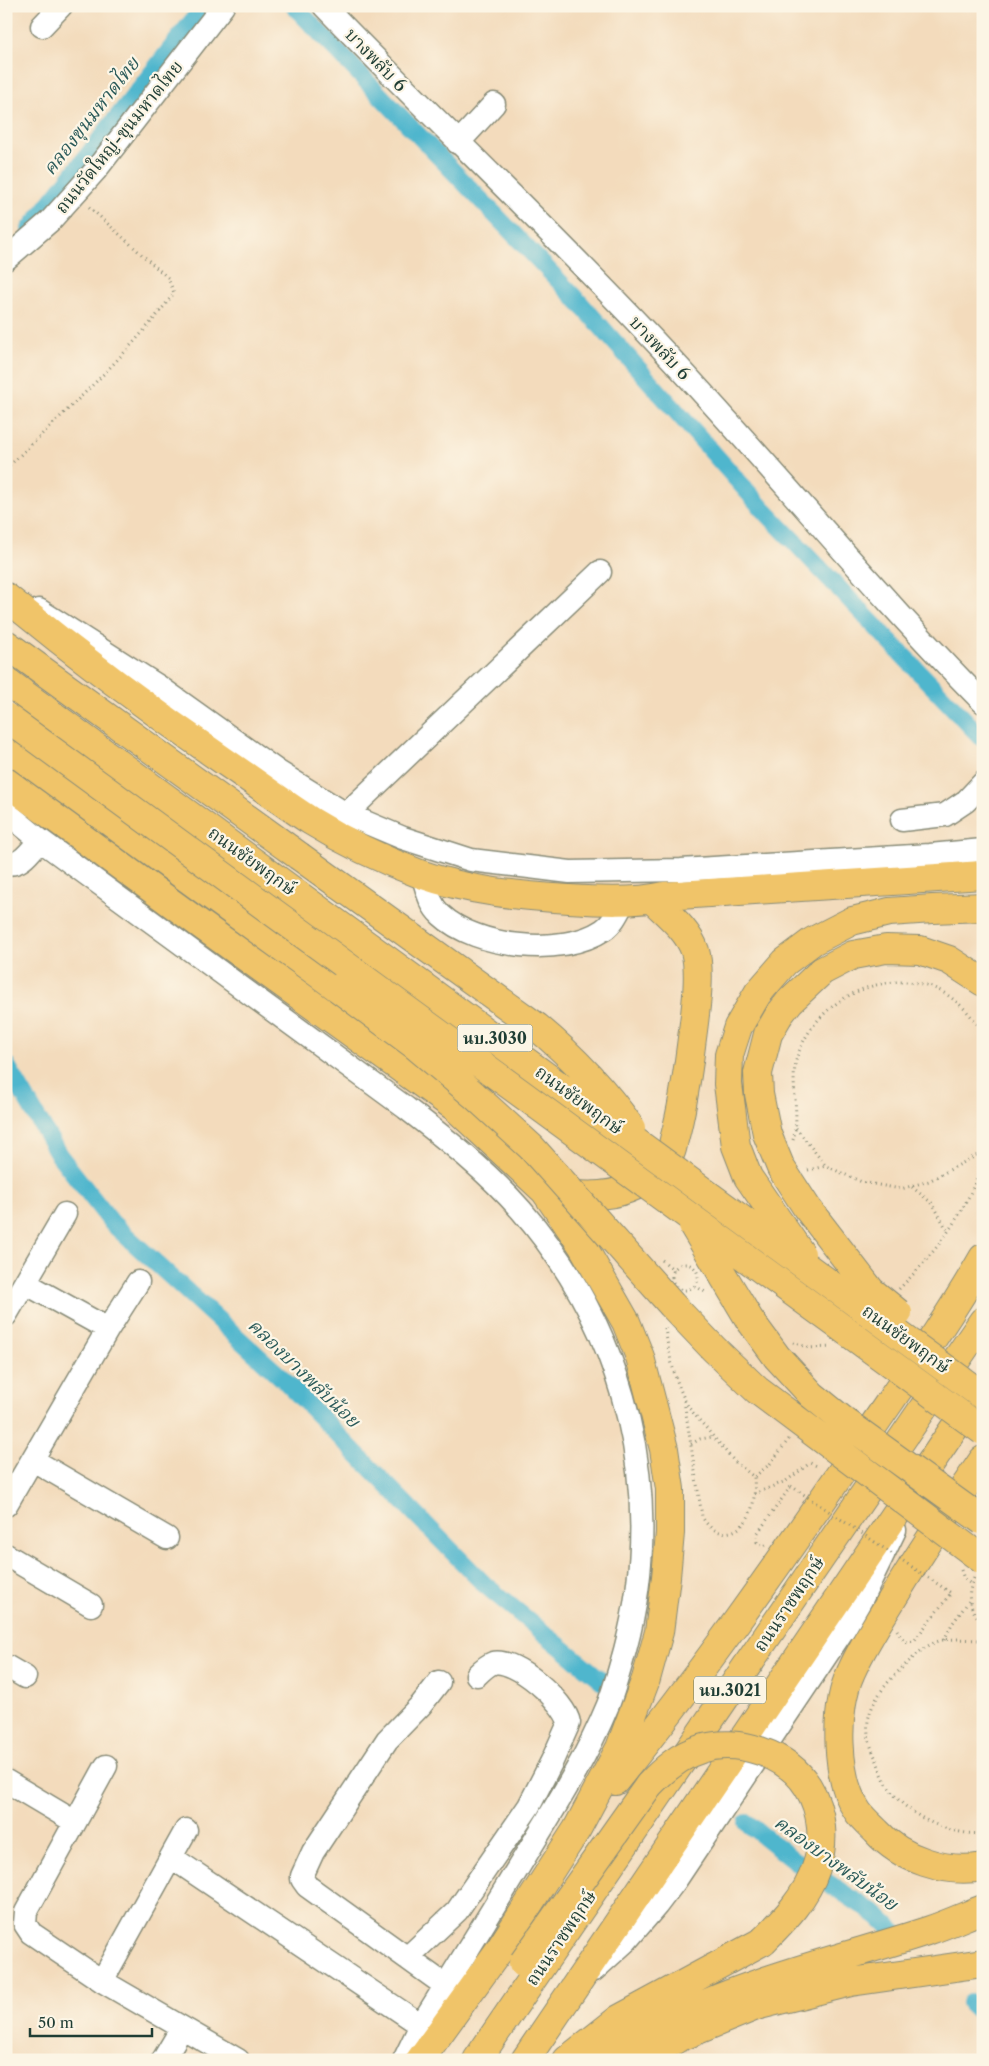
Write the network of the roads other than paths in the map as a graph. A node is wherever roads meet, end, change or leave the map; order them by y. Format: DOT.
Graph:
graph roads {
  1 [pos="61,6"];
  2 [pos="223,6"];
  3 [pos="324,6"];
  4 [pos="42,26"];
  5 [pos="494,104"];
  6 [pos="458,143"];
  7 [pos="6,260"];
  8 [pos="600,572"];
  9 [pos="6,589"];
  10 [pos="6,597"];
  11 [pos="6,644"];
  12 [pos="6,681"];
  13 [pos="983,702"];
  14 [pos="6,717"];
  15 [pos="6,746"];
  16 [pos="6,782"];
  17 [pos="983,783"];
  18 [pos="6,812"];
  19 [pos="346,814"];
  20 [pos="902,820"];
  21 [pos="40,840"];
  22 [pos="983,850"];
  23 [pos="6,863"];
  24 [pos="422,874"];
  25 [pos="983,875"];
  26 [pos="638,899"];
  27 [pos="983,907"];
  28 [pos="983,982"];
  29 [pos="545,1191"];
  30 [pos="65,1214"];
  31 [pos="983,1258"];
  32 [pos="138,1282"];
  33 [pos="25,1283"];
  34 [pos="6,1315"];
  35 [pos="983,1321"];
  36 [pos="108,1329"];
  37 [pos="983,1382"];
  38 [pos="983,1387"];
  39 [pos="983,1396"];
  40 [pos="983,1423"];
  41 [pos="983,1431"];
  42 [pos="34,1460"];
  43 [pos="983,1460"];
  44 [pos="6,1505"];
  45 [pos="983,1521"];
  46 [pos="166,1538"];
  47 [pos="6,1555"];
  48 [pos="973,1566"];
  49 [pos="91,1605"];
  50 [pos="477,1675"];
  51 [pos="439,1682"];
  52 [pos="106,1766"];
  53 [pos="6,1782"];
  54 [pos="75,1822"];
  55 [pos="577,1829"];
  56 [pos="186,1830"];
  57 [pos="171,1857"];
  58 [pos="979,1868"];
  59 [pos="983,1909"];
  60 [pos="408,1958"];
  61 [pos="983,1963"];
  62 [pos="102,1981"];
  63 [pos="446,1986"];
  64 [pos="421,2025"];
  65 [pos="182,2028"];
  66 [pos="163,2060"];
  67 [pos="238,2060"];
  68 [pos="404,2060"];
  69 [pos="420,2060"];
  70 [pos="456,2060"];
  71 [pos="478,2060"];
  72 [pos="525,2060"];
  73 [pos="567,2060"];
  74 [pos="603,2060"];
  75 [pos="642,2060"];
  1 -- 4 [label="street"];
  2 -- 7 [label="street, ถนนวัดใหญ่-ขุนมหาดไทย"];
  3 -- 6 [label="street, บางพลับ 6"];
  5 -- 6 [label="street"];
  6 -- 13 [label="street, บางพลับ 6"];
  8 -- 19 [label="street"];
  9 -- 19 [label="street"];
  10 -- 24 [label="main road"];
  11 -- 45 [label="main road, bridge"];
  12 -- 39 [label="main road, ถนนชัยพฤกษ์ / นบ.3030, bridge"];
  14 -- 41 [label="main road, ถนนชัยพฤกษ์ / นบ.3030, bridge"];
  15 -- 48 [label="main road, bridge"];
  16 -- 29 [label="main road"];
  17 -- 20 [label="street"];
  18 -- 21 [label="street"];
  19 -- 22 [label="street"];
  21 -- 23 [label="street"];
  21 -- 63 [label="street"];
  24 -- 26 [label="main road"];
  24 -- 26 [label="street"];
  25 -- 26 [label="main road"];
  26 -- 29 [label="main road"];
  27 -- 40 [label="main road, bridge"];
  28 -- 37 [label="main road, bridge"];
  29 -- 55 [label="main road"];
  30 -- 33 [label="street"];
  31 -- 55 [label="main road"];
  32 -- 36 [label="street"];
  33 -- 34 [label="street"];
  33 -- 36 [label="street"];
  35 -- 71 [label="main road, ถนนราชพฤกษ์ / นบ.3021"];
  36 -- 42 [label="street"];
  38 -- 72 [label="main road, นบ.3021"];
  42 -- 44 [label="street"];
  42 -- 46 [label="street"];
  43 -- 58 [label="main road"];
  47 -- 49 [label="street"];
  50 -- 60 [label="street"];
  51 -- 60 [label="street"];
  52 -- 54 [label="street"];
  53 -- 54 [label="street"];
  54 -- 62 [label="street"];
  55 -- 69 [label="main road"];
  56 -- 57 [label="street"];
  57 -- 62 [label="street"];
  57 -- 64 [label="street"];
  59 -- 74 [label="main road"];
  60 -- 63 [label="street"];
  61 -- 75 [label="main road"];
  62 -- 65 [label="street"];
  63 -- 64 [label="street"];
  64 -- 68 [label="street"];
  65 -- 66 [label="street"];
  65 -- 67 [label="street"];
  70 -- 73 [label="main road, bridge"];
}
